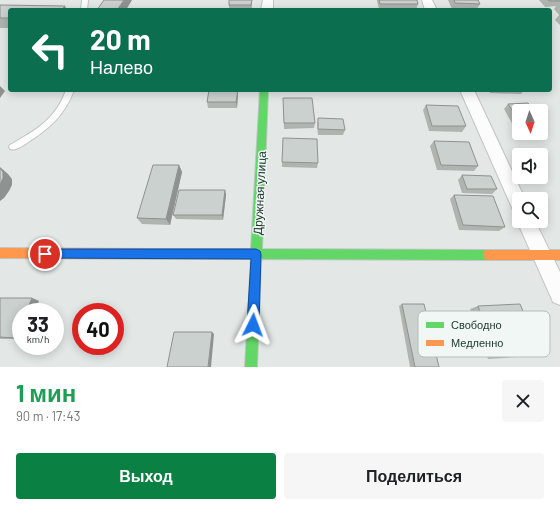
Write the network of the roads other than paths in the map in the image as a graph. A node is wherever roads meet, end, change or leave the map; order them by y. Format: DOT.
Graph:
graph roads {
  1 [pos="70,92"];
  2 [pos="264,92"];
  3 [pos="468,92"];
  4 [pos="13,147"];
  5 [pos="513,192"];
  6 [pos="531,228"];
  7 [pos="0,253"];
  8 [pos="256,254"];
  9 [pos="551,254"];
  10 [pos="560,295"];
  11 [pos="251,367"];
  1 -- 4 [label="lane"];
  2 -- 8 [label="street, Дружная улица"];
  3 -- 5 [label="street"];
  6 -- 9 [label="street"];
  7 -- 8 [label="street"];
  8 -- 9 [label="street"];
  8 -- 11 [label="street, Дружная улица"];
  9 -- 10 [label="street"];
}
